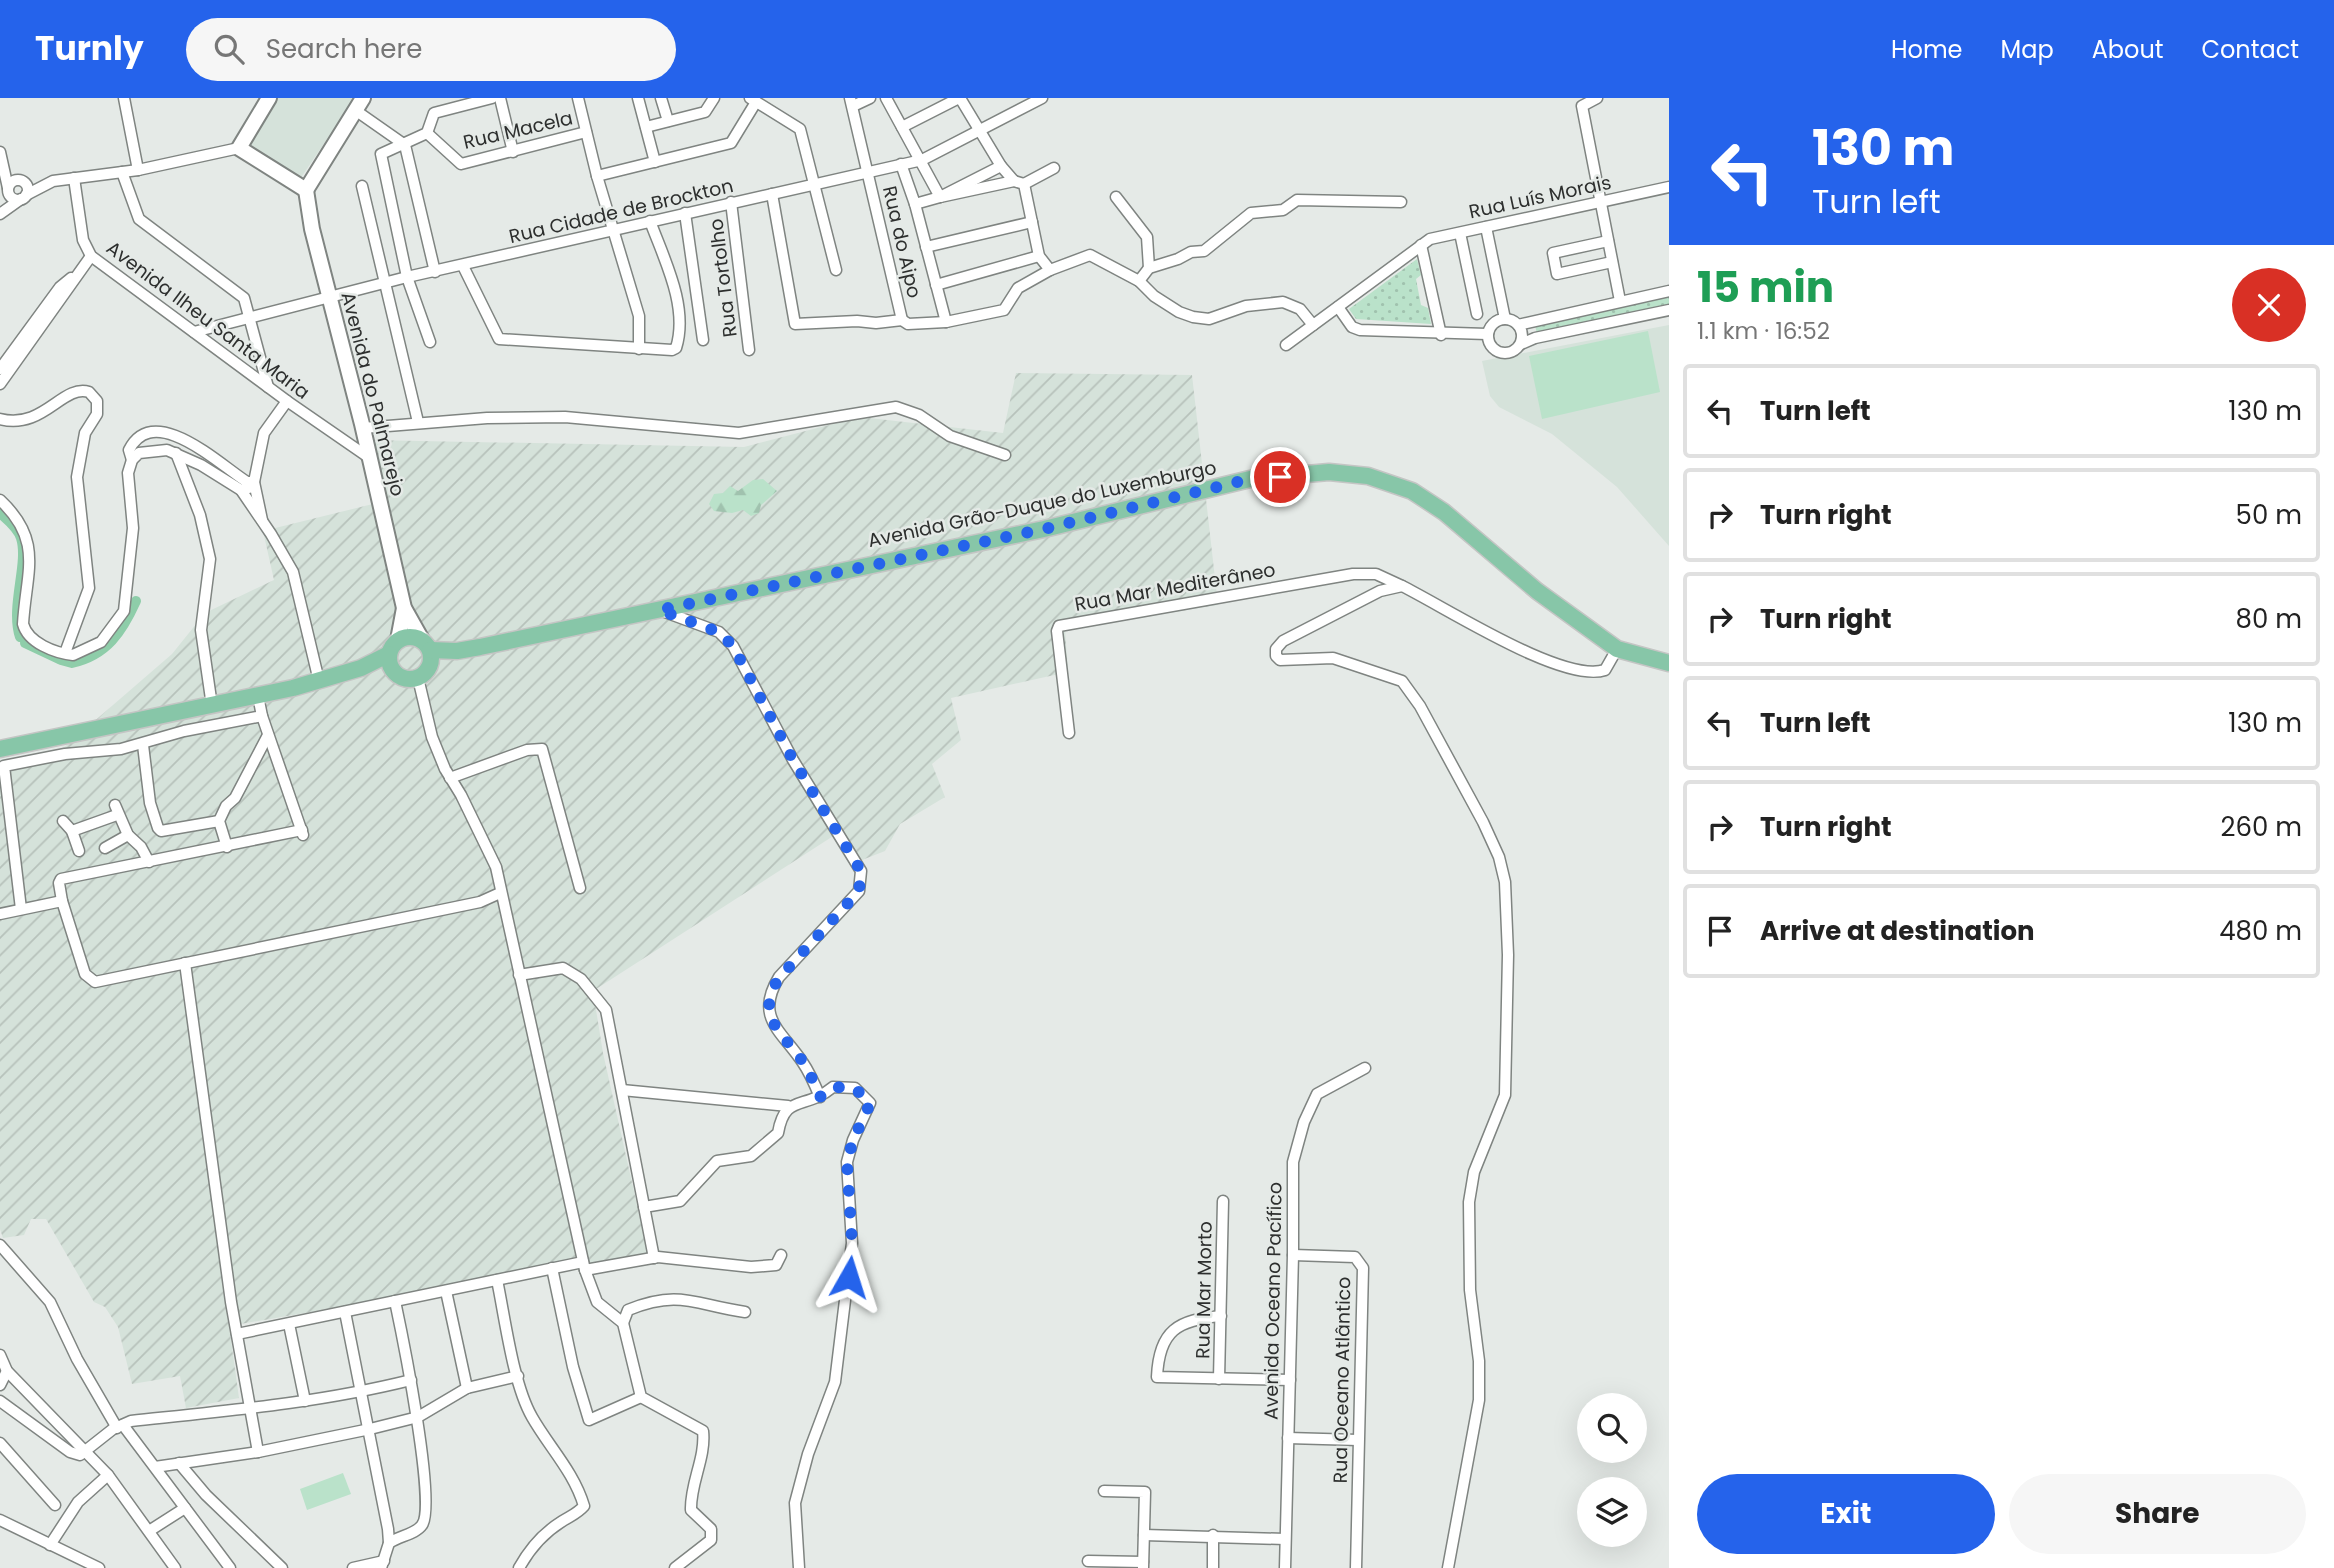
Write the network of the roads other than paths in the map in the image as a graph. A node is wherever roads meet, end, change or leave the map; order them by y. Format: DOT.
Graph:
graph roads {
  1 [pos="124,98"];
  2 [pos="269,98"];
  3 [pos="492,98"];
  4 [pos="500,98"];
  5 [pos="578,98"];
  6 [pos="638,98"];
  7 [pos="661,98"];
  8 [pos="714,98"];
  9 [pos="870,98"];
  10 [pos="886,98"];
  11 [pos="959,98"];
  12 [pos="1042,98"];
  13 [pos="1597,98"];
  14 [pos="753,100"];
  15 [pos="852,102"];
  16 [pos="359,104"];
  17 [pos="668,121"];
  18 [pos="646,127"];
  19 [pos="902,127"];
  20 [pos="978,131"];
  21 [pos="586,132"];
  22 [pos="427,133"];
  23 [pos="405,145"];
  24 [pos="239,148"];
  25 [pos="513,152"];
  26 [pos="0,153"];
  27 [pos="922,160"];
  28 [pos="654,162"];
  29 [pos="901,164"];
  30 [pos="1001,166"];
  31 [pos="1054,168"];
  32 [pos="138,170"];
  33 [pos="122,172"];
  34 [pos="867,172"];
  35 [pos="597,176"];
  36 [pos="74,178"];
  37 [pos="21,181"];
  38 [pos="53,181"];
  39 [pos="1014,181"];
  40 [pos="815,184"];
  41 [pos="1024,184"];
  42 [pos="362,186"];
  43 [pos="1669,187"];
  44 [pos="8,190"];
  45 [pos="306,190"];
  46 [pos="772,194"];
  47 [pos="23,197"];
  48 [pos="940,197"];
  49 [pos="1116,197"];
  50 [pos="731,202"];
  51 [pos="1401,202"];
  52 [pos="1599,202"];
  53 [pos="915,204"];
  54 [pos="0,213"];
  55 [pos="685,213"];
  56 [pos="650,221"];
  57 [pos="1032,222"];
  58 [pos="1486,227"];
  59 [pos="612,230"];
  60 [pos="1460,233"];
  61 [pos="1608,241"];
  62 [pos="1421,245"];
  63 [pos="926,247"];
  64 [pos="91,256"];
  65 [pos="1039,256"];
  66 [pos="1612,262"];
  67 [pos="463,266"];
  68 [pos="1149,268"];
  69 [pos="79,270"];
  70 [pos="836,270"];
  71 [pos="1050,270"];
  72 [pos="436,272"];
  73 [pos="407,277"];
  74 [pos="1139,281"];
  75 [pos="385,284"];
  76 [pos="936,285"];
  77 [pos="1669,291"];
  78 [pos="329,297"];
  79 [pos="1620,301"];
  80 [pos="1338,307"];
  81 [pos="1669,310"];
  82 [pos="1477,314"];
  83 [pos="251,317"];
  84 [pos="1505,319"];
  85 [pos="902,320"];
  86 [pos="946,322"];
  87 [pos="1518,325"];
  88 [pos="1312,326"];
  89 [pos="194,332"];
  90 [pos="1441,334"];
  91 [pos="1488,334"];
  92 [pos="703,340"];
  93 [pos="430,342"];
  94 [pos="1521,344"];
  95 [pos="1286,345"];
  96 [pos="639,349"];
  97 [pos="749,349"];
  98 [pos="0,369"];
  99 [pos="0,384"];
  100 [pos="268,387"];
  101 [pos="286,401"];
  102 [pos="0,419"];
  103 [pos="418,422"];
  104 [pos="363,428"];
  105 [pos="176,453"];
  106 [pos="1005,455"];
  107 [pos="371,459"];
  108 [pos="132,460"];
  109 [pos="254,482"];
  110 [pos="241,490"];
  111 [pos="0,500"];
  112 [pos="263,524"];
  113 [pos="1402,586"];
  114 [pos="404,608"];
  115 [pos="659,610"];
  116 [pos="393,647"];
  117 [pos="1617,649"];
  118 [pos="427,651"];
  119 [pos="65,653"];
  120 [pos="1669,663"];
  121 [pos="361,668"];
  122 [pos="398,675"];
  123 [pos="418,678"];
  124 [pos="318,681"];
  125 [pos="258,696"];
  126 [pos="212,706"];
  127 [pos="262,716"];
  128 [pos="1069,733"];
  129 [pos="268,735"];
  130 [pos="143,745"];
  131 [pos="0,749"];
  132 [pos="450,778"];
  133 [pos="115,805"];
  134 [pos="114,816"];
  135 [pos="63,821"];
  136 [pos="219,821"];
  137 [pos="72,831"];
  138 [pos="128,835"];
  139 [pos="227,847"];
  140 [pos="105,848"];
  141 [pos="79,851"];
  142 [pos="149,862"];
  143 [pos="580,888"];
  144 [pos="500,892"];
  145 [pos="62,901"];
  146 [pos="21,909"];
  147 [pos="0,914"];
  148 [pos="185,963"];
  149 [pos="519,975"];
  150 [pos="1365,1068"];
  151 [pos="622,1090"];
  152 [pos="820,1097"];
  153 [pos="788,1106"];
  154 [pos="1223,1201"];
  155 [pos="644,1207"];
  156 [pos="0,1245"];
  157 [pos="781,1255"];
  158 [pos="1293,1255"];
  159 [pos="654,1258"];
  160 [pos="584,1266"];
  161 [pos="552,1268"];
  162 [pos="497,1280"];
  163 [pos="446,1291"];
  164 [pos="395,1301"];
  165 [pos="345,1312"];
  166 [pos="745,1312"];
  167 [pos="1221,1316"];
  168 [pos="623,1323"];
  169 [pos="289,1324"];
  170 [pos="237,1335"];
  171 [pos="0,1355"];
  172 [pos="7,1371"];
  173 [pos="519,1376"];
  174 [pos="1219,1379"];
  175 [pos="411,1380"];
  176 [pos="1290,1380"];
  177 [pos="0,1385"];
  178 [pos="467,1388"];
  179 [pos="363,1392"];
  180 [pos="641,1397"];
  181 [pos="0,1401"];
  182 [pos="305,1401"];
  183 [pos="252,1409"];
  184 [pos="418,1416"];
  185 [pos="120,1426"];
  186 [pos="370,1429"];
  187 [pos="1288,1438"];
  188 [pos="1358,1440"];
  189 [pos="0,1443"];
  190 [pos="86,1450"];
  191 [pos="258,1452"];
  192 [pos="179,1463"];
  193 [pos="155,1467"];
  194 [pos="108,1475"];
  195 [pos="1104,1492"];
  196 [pos="55,1505"];
  197 [pos="186,1508"];
  198 [pos="0,1520"];
  199 [pos="149,1531"];
  200 [pos="1144,1535"];
  201 [pos="1213,1535"];
  202 [pos="1285,1539"];
  203 [pos="390,1543"];
  204 [pos="50,1545"];
  205 [pos="1088,1561"];
  206 [pos="383,1565"];
  207 [pos="1143,1565"];
  208 [pos="96,1567"];
  209 [pos="175,1568"];
  210 [pos="230,1568"];
  211 [pos="282,1568"];
  212 [pos="353,1568"];
  213 [pos="519,1568"];
  214 [pos="675,1568"];
  215 [pos="799,1568"];
  216 [pos="1213,1568"];
  217 [pos="1285,1568"];
  218 [pos="1356,1568"];
  219 [pos="1448,1568"];
  1 -- 32 [label="street"];
  2 -- 24 [label="street"];
  3 -- 22 [label="street"];
  4 -- 25 [label="street"];
  5 -- 21 [label="street"];
  6 -- 18 [label="street"];
  7 -- 17 [label="street"];
  8 -- 17 [label="street"];
  9 -- 15 [label="street"];
  10 -- 19 [label="street"];
  11 -- 19 [label="street"];
  11 -- 20 [label="street"];
  12 -- 20 [label="street, Rua Cidade de Brockton"];
  13 -- 52 [label="street"];
  14 -- 28 [label="street"];
  14 -- 40 [label="street"];
  15 -- 34 [label="street, Rua do Aipo"];
  16 -- 23 [label="street"];
  16 -- 45 [label="street"];
  17 -- 18 [label="street"];
  18 -- 28 [label="street"];
  19 -- 27 [label="street"];
  20 -- 27 [label="street, Rua Cidade de Brockton"];
  20 -- 30 [label="street"];
  21 -- 25 [label="street, Rua Macela"];
  21 -- 35 [label="street"];
  22 -- 23 [label="street"];
  22 -- 25 [label="street, Rua Macela"];
  23 -- 72 [label="street"];
  23 -- 73 [label="street"];
  24 -- 32 [label="street"];
  24 -- 45 [label="street"];
  26 -- 37 [label="street"];
  26 -- 44 [label="street"];
  27 -- 29 [label="street, Rua Cidade de Brockton"];
  27 -- 48 [label="street"];
  28 -- 35 [label="street"];
  29 -- 34 [label="street, Rua Cidade de Brockton"];
  29 -- 53 [label="street"];
  30 -- 39 [label="street"];
  30 -- 48 [label="street"];
  31 -- 41 [label="street"];
  32 -- 33 [label="street"];
  33 -- 36 [label="street"];
  33 -- 83 [label="street"];
  34 -- 40 [label="street, Rua Cidade de Brockton"];
  34 -- 85 [label="street, Rua do Aipo"];
  35 -- 59 [label="street"];
  36 -- 38 [label="street"];
  36 -- 64 [label="street, Avenida Ilheu Santa Maria"];
  37 -- 38 [label="street"];
  37 -- 44 [label="street"];
  37 -- 47 [label="street"];
  38 -- 47 [label="street"];
  39 -- 41 [label="street"];
  39 -- 48 [label="street"];
  40 -- 46 [label="street, Rua Cidade de Brockton"];
  40 -- 70 [label="street"];
  41 -- 57 [label="street"];
  42 -- 75 [label="street"];
  43 -- 52 [label="street, Rua Luís Morais"];
  44 -- 47 [label="street"];
  44 -- 54 [label="street"];
  45 -- 78 [label="street, Avenida do Palmarejo"];
  46 -- 50 [label="street, Rua Cidade de Brockton"];
  46 -- 85 [label="street"];
  47 -- 54 [label="street"];
  48 -- 53 [label="street"];
  49 -- 68 [label="street"];
  50 -- 55 [label="street, Rua Cidade de Brockton"];
  50 -- 97 [label="street, Rua Tortolho"];
  51 -- 68 [label="street"];
  52 -- 58 [label="street, Rua Luís Morais"];
  52 -- 61 [label="street"];
  53 -- 63 [label="street"];
  55 -- 56 [label="street, Rua Cidade de Brockton"];
  55 -- 92 [label="street"];
  56 -- 59 [label="street, Rua Cidade de Brockton"];
  56 -- 96 [label="street"];
  57 -- 63 [label="street"];
  57 -- 65 [label="street"];
  58 -- 60 [label="street, Rua Luís Morais"];
  58 -- 84 [label="street"];
  59 -- 67 [label="street, Rua Cidade de Brockton"];
  59 -- 96 [label="street"];
  60 -- 62 [label="street, Rua Luís Morais"];
  60 -- 82 [label="street"];
  61 -- 66 [label="street"];
  61 -- 66 [label="street"];
  62 -- 80 [label="street, Rua Luís Morais"];
  62 -- 90 [label="street"];
  63 -- 76 [label="street"];
  64 -- 69 [label="street"];
  64 -- 89 [label="street, Avenida Ilheu Santa Maria"];
  65 -- 71 [label="street"];
  65 -- 76 [label="street"];
  66 -- 79 [label="street"];
  67 -- 72 [label="street, Rua Cidade de Brockton"];
  67 -- 96 [label="street"];
  68 -- 74 [label="street"];
  69 -- 98 [label="street"];
  69 -- 99 [label="street"];
  71 -- 74 [label="street"];
  71 -- 86 [label="street"];
  72 -- 73 [label="street, Rua Cidade de Brockton"];
  73 -- 75 [label="street, Rua Cidade de Brockton"];
  73 -- 93 [label="street"];
  74 -- 88 [label="street"];
  75 -- 78 [label="street, Rua Cidade de Brockton"];
  75 -- 103 [label="street"];
  76 -- 86 [label="street"];
  77 -- 79 [label="street"];
  78 -- 83 [label="street, Rua Cidade de Brockton"];
  78 -- 104 [label="street, Avenida do Palmarejo"];
  79 -- 87 [label="street"];
  80 -- 88 [label="street, Rua Luís Morais"];
  80 -- 90 [label="street"];
  81 -- 94 [label="street"];
  83 -- 89 [label="street, Rua Cidade de Brockton"];
  83 -- 100 [label="street"];
  84 -- 87 [label="street"];
  84 -- 91 [label="street"];
  85 -- 86 [label="street"];
  87 -- 94 [label="street"];
  88 -- 95 [label="street, Rua Luís Morais"];
  89 -- 100 [label="street, Avenida Ilheu Santa Maria"];
  90 -- 91 [label="street"];
  91 -- 94 [label="street"];
  100 -- 101 [label="street, Avenida Ilheu Santa Maria"];
  101 -- 107 [label="street, Avenida Ilheu Santa Maria"];
  101 -- 109 [label="street"];
  102 -- 119 [label="street"];
  103 -- 104 [label="street"];
  103 -- 106 [label="street"];
  104 -- 107 [label="street, Avenida do Palmarejo"];
  105 -- 108 [label="street"];
  105 -- 110 [label="street"];
  105 -- 126 [label="street"];
  107 -- 114 [label="street, Avenida do Palmarejo"];
  108 -- 109 [label="street"];
  108 -- 119 [label="street"];
  109 -- 110 [label="street"];
  109 -- 112 [label="street"];
  110 -- 112 [label="street"];
  111 -- 119 [label="street"];
  112 -- 124 [label="street"];
  113 -- 117 [label="street"];
  113 -- 128 [label="street, Rua Mar Mediterâneo"];
  113 -- 219 [label="street"];
  114 -- 116 [label="street, Avenida do Palmarejo"];
  114 -- 118 [label="street, Avenida do Palmarejo"];
  115 -- 117 [label="main road, Avenida Grão-Duque do Luxemburgo"];
  115 -- 118 [label="main road, Avenida Grão-Duque do Luxemburgo"];
  115 -- 152 [label="street"];
  116 -- 118 [label="main road"];
  116 -- 121 [label="main road"];
  116 -- 122 [label="main road"];
  117 -- 120 [label="main road, Avenida Grão-Duque do Luxemburgo"];
  118 -- 123 [label="main road"];
  121 -- 122 [label="main road"];
  121 -- 124 [label="main road"];
  122 -- 123 [label="main road"];
  123 -- 132 [label="street"];
  124 -- 125 [label="main road"];
  125 -- 126 [label="main road"];
  125 -- 127 [label="street"];
  126 -- 131 [label="main road"];
  127 -- 129 [label="street"];
  127 -- 130 [label="street"];
  129 -- 136 [label="street"];
  129 -- 139 [label="street"];
  130 -- 136 [label="street"];
  130 -- 146 [label="street"];
  132 -- 143 [label="street"];
  132 -- 144 [label="street"];
  133 -- 138 [label="street"];
  134 -- 137 [label="street"];
  135 -- 137 [label="street"];
  136 -- 139 [label="street"];
  137 -- 141 [label="street"];
  138 -- 140 [label="street"];
  138 -- 142 [label="street"];
  139 -- 142 [label="street"];
  142 -- 145 [label="street"];
  144 -- 148 [label="street"];
  144 -- 149 [label="street"];
  145 -- 146 [label="street"];
  145 -- 148 [label="street"];
  146 -- 147 [label="street"];
  148 -- 170 [label="street"];
  149 -- 151 [label="street"];
  149 -- 160 [label="street"];
  150 -- 158 [label="street, Avenida Oceano Pacífico"];
  151 -- 153 [label="street"];
  151 -- 155 [label="street"];
  152 -- 153 [label="street"];
  152 -- 215 [label="street"];
  153 -- 155 [label="street"];
  154 -- 167 [label="street, Rua Mar Morto"];
  155 -- 159 [label="street"];
  156 -- 185 [label="street"];
  157 -- 159 [label="street"];
  158 -- 176 [label="street, Avenida Oceano Pacífico"];
  158 -- 188 [label="street, Rua Oceano Atlântico"];
  159 -- 160 [label="street"];
  160 -- 161 [label="street"];
  160 -- 168 [label="street"];
  161 -- 162 [label="street"];
  161 -- 180 [label="street"];
  162 -- 163 [label="street"];
  162 -- 173 [label="street"];
  163 -- 164 [label="street"];
  163 -- 178 [label="street"];
  164 -- 165 [label="street"];
  164 -- 175 [label="street"];
  165 -- 169 [label="street"];
  165 -- 179 [label="street"];
  166 -- 168 [label="street"];
  167 -- 174 [label="street, Rua Mar Morto"];
  167 -- 174 [label="street"];
  168 -- 180 [label="street"];
  169 -- 170 [label="street"];
  169 -- 182 [label="street"];
  170 -- 183 [label="street"];
  171 -- 172 [label="street"];
  172 -- 177 [label="street"];
  172 -- 190 [label="street"];
  173 -- 178 [label="street"];
  173 -- 213 [label="street"];
  174 -- 176 [label="street"];
  175 -- 179 [label="street"];
  175 -- 184 [label="street"];
  176 -- 187 [label="street, Avenida Oceano Pacífico"];
  178 -- 184 [label="street"];
  179 -- 182 [label="street"];
  179 -- 186 [label="street"];
  180 -- 214 [label="street"];
  181 -- 190 [label="street"];
  182 -- 183 [label="street"];
  183 -- 185 [label="street"];
  183 -- 191 [label="street"];
  184 -- 186 [label="street"];
  184 -- 203 [label="street"];
  185 -- 190 [label="street"];
  185 -- 193 [label="street"];
  186 -- 191 [label="street"];
  186 -- 203 [label="street"];
  187 -- 188 [label="street"];
  187 -- 202 [label="street, Avenida Oceano Pacífico"];
  188 -- 218 [label="street, Rua Oceano Atlântico"];
  189 -- 196 [label="street"];
  190 -- 194 [label="street"];
  191 -- 192 [label="street"];
  192 -- 193 [label="street"];
  192 -- 211 [label="street"];
  193 -- 197 [label="street"];
  194 -- 199 [label="street"];
  194 -- 204 [label="street"];
  195 -- 200 [label="street"];
  197 -- 199 [label="street"];
  197 -- 210 [label="street"];
  198 -- 204 [label="street"];
  199 -- 209 [label="street"];
  200 -- 201 [label="street"];
  200 -- 207 [label="street"];
  201 -- 202 [label="street"];
  201 -- 216 [label="street"];
  202 -- 217 [label="street, Avenida Oceano Pacífico"];
  203 -- 206 [label="street"];
  204 -- 208 [label="street"];
  205 -- 207 [label="street"];
  206 -- 212 [label="street"];
}
